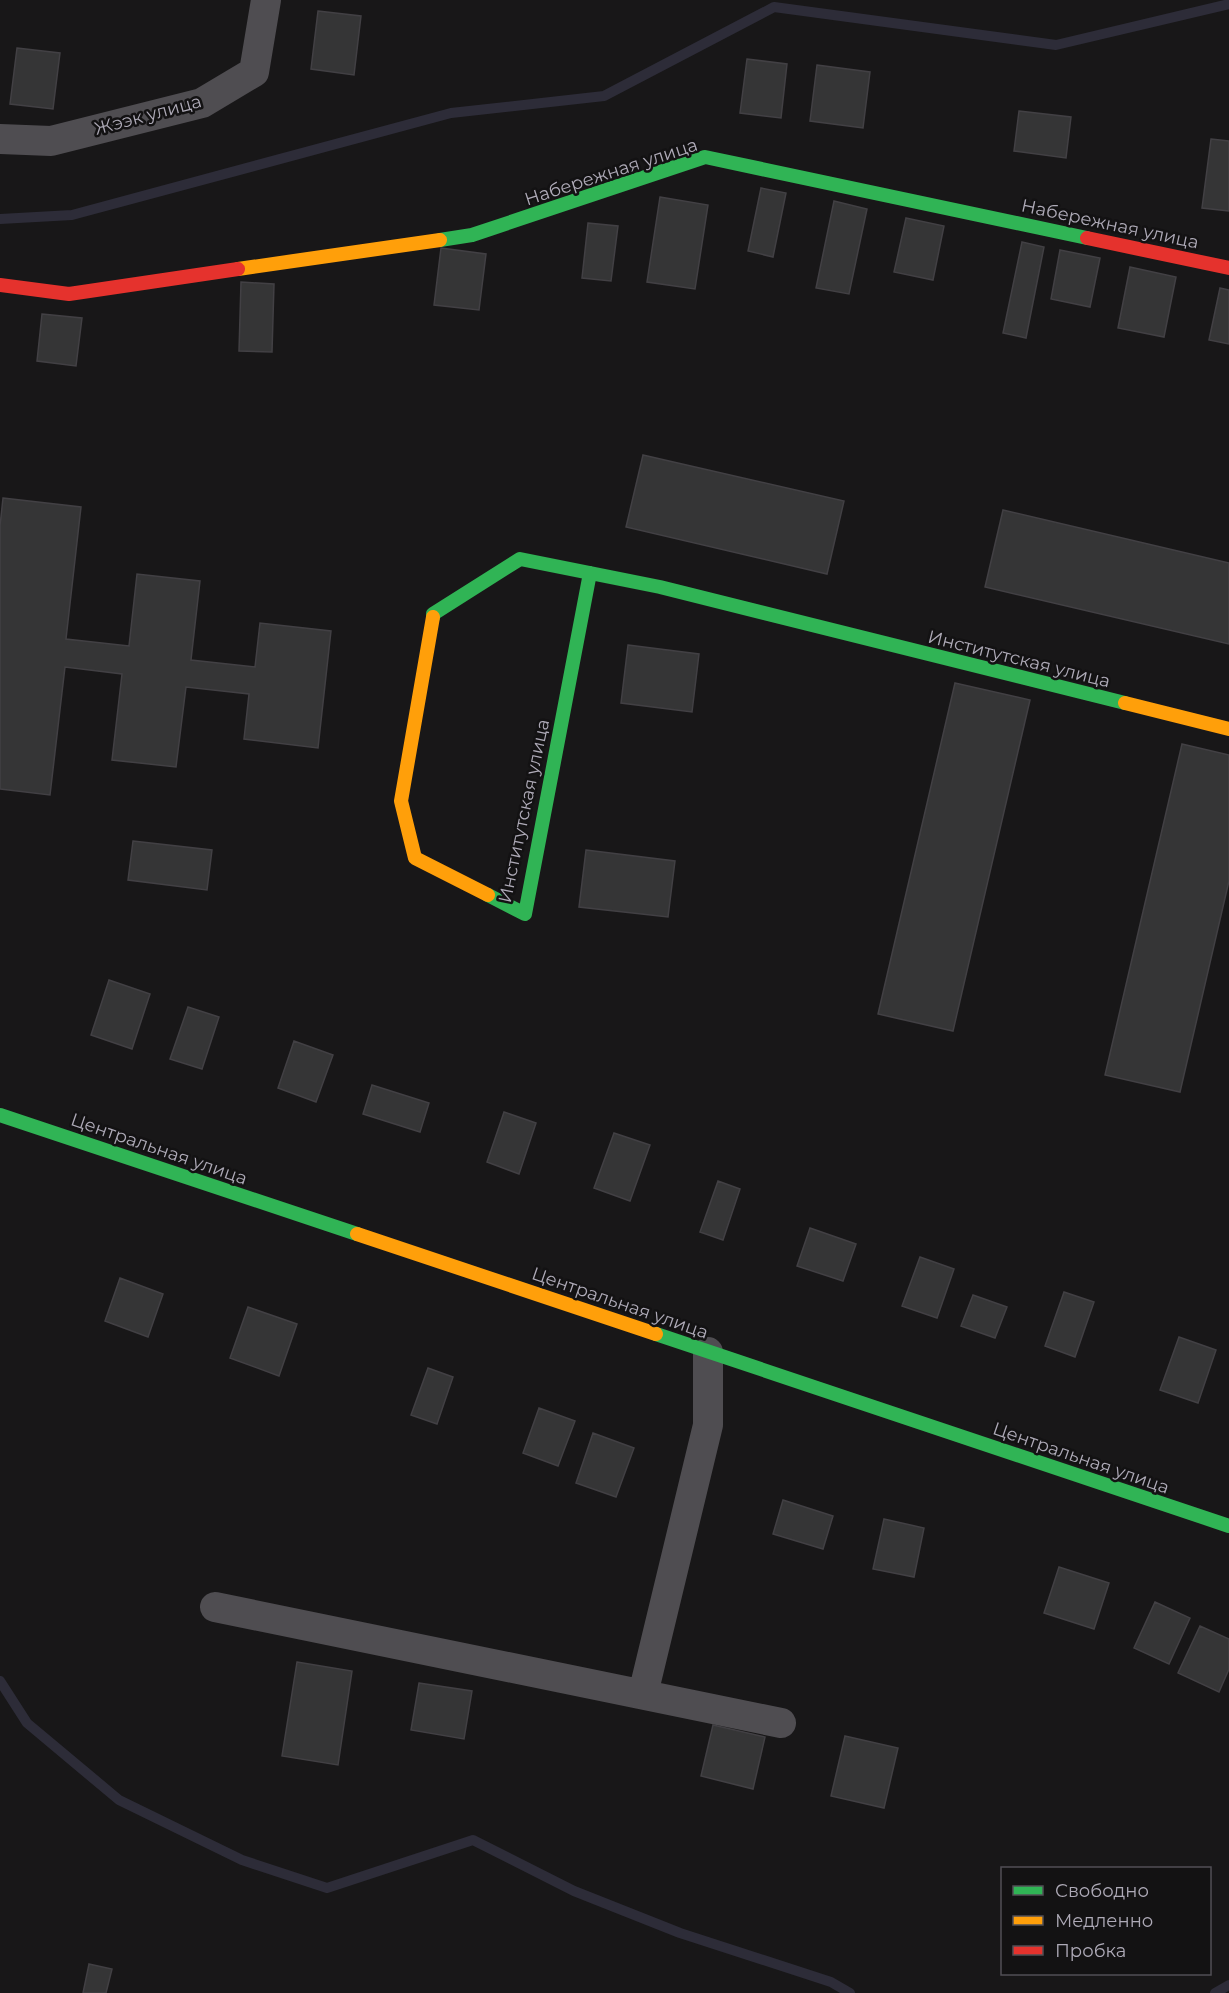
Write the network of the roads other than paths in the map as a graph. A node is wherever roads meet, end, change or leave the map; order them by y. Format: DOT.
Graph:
graph roads {
  1 [pos="266,0"];
  2 [pos="0,139"];
  3 [pos="1229,268"];
  4 [pos="0,285"];
  5 [pos="590,573"];
  6 [pos="1229,729"];
  7 [pos="0,1115"];
  8 [pos="708,1352"];
  9 [pos="1229,1526"];
  10 [pos="215,1607"];
  11 [pos="644,1694"];
  12 [pos="781,1723"];
  1 -- 2 [label="street, Жээк улица"];
  3 -- 4 [label="street, Набережная улица"];
  5 -- 5 [label="street, Институтская улица"];
  5 -- 6 [label="street, Институтская улица"];
  7 -- 8 [label="street, Центральная улица"];
  8 -- 9 [label="street, Центральная улица"];
  8 -- 11 [label="street"];
  10 -- 11 [label="street"];
  11 -- 12 [label="street"];
}
